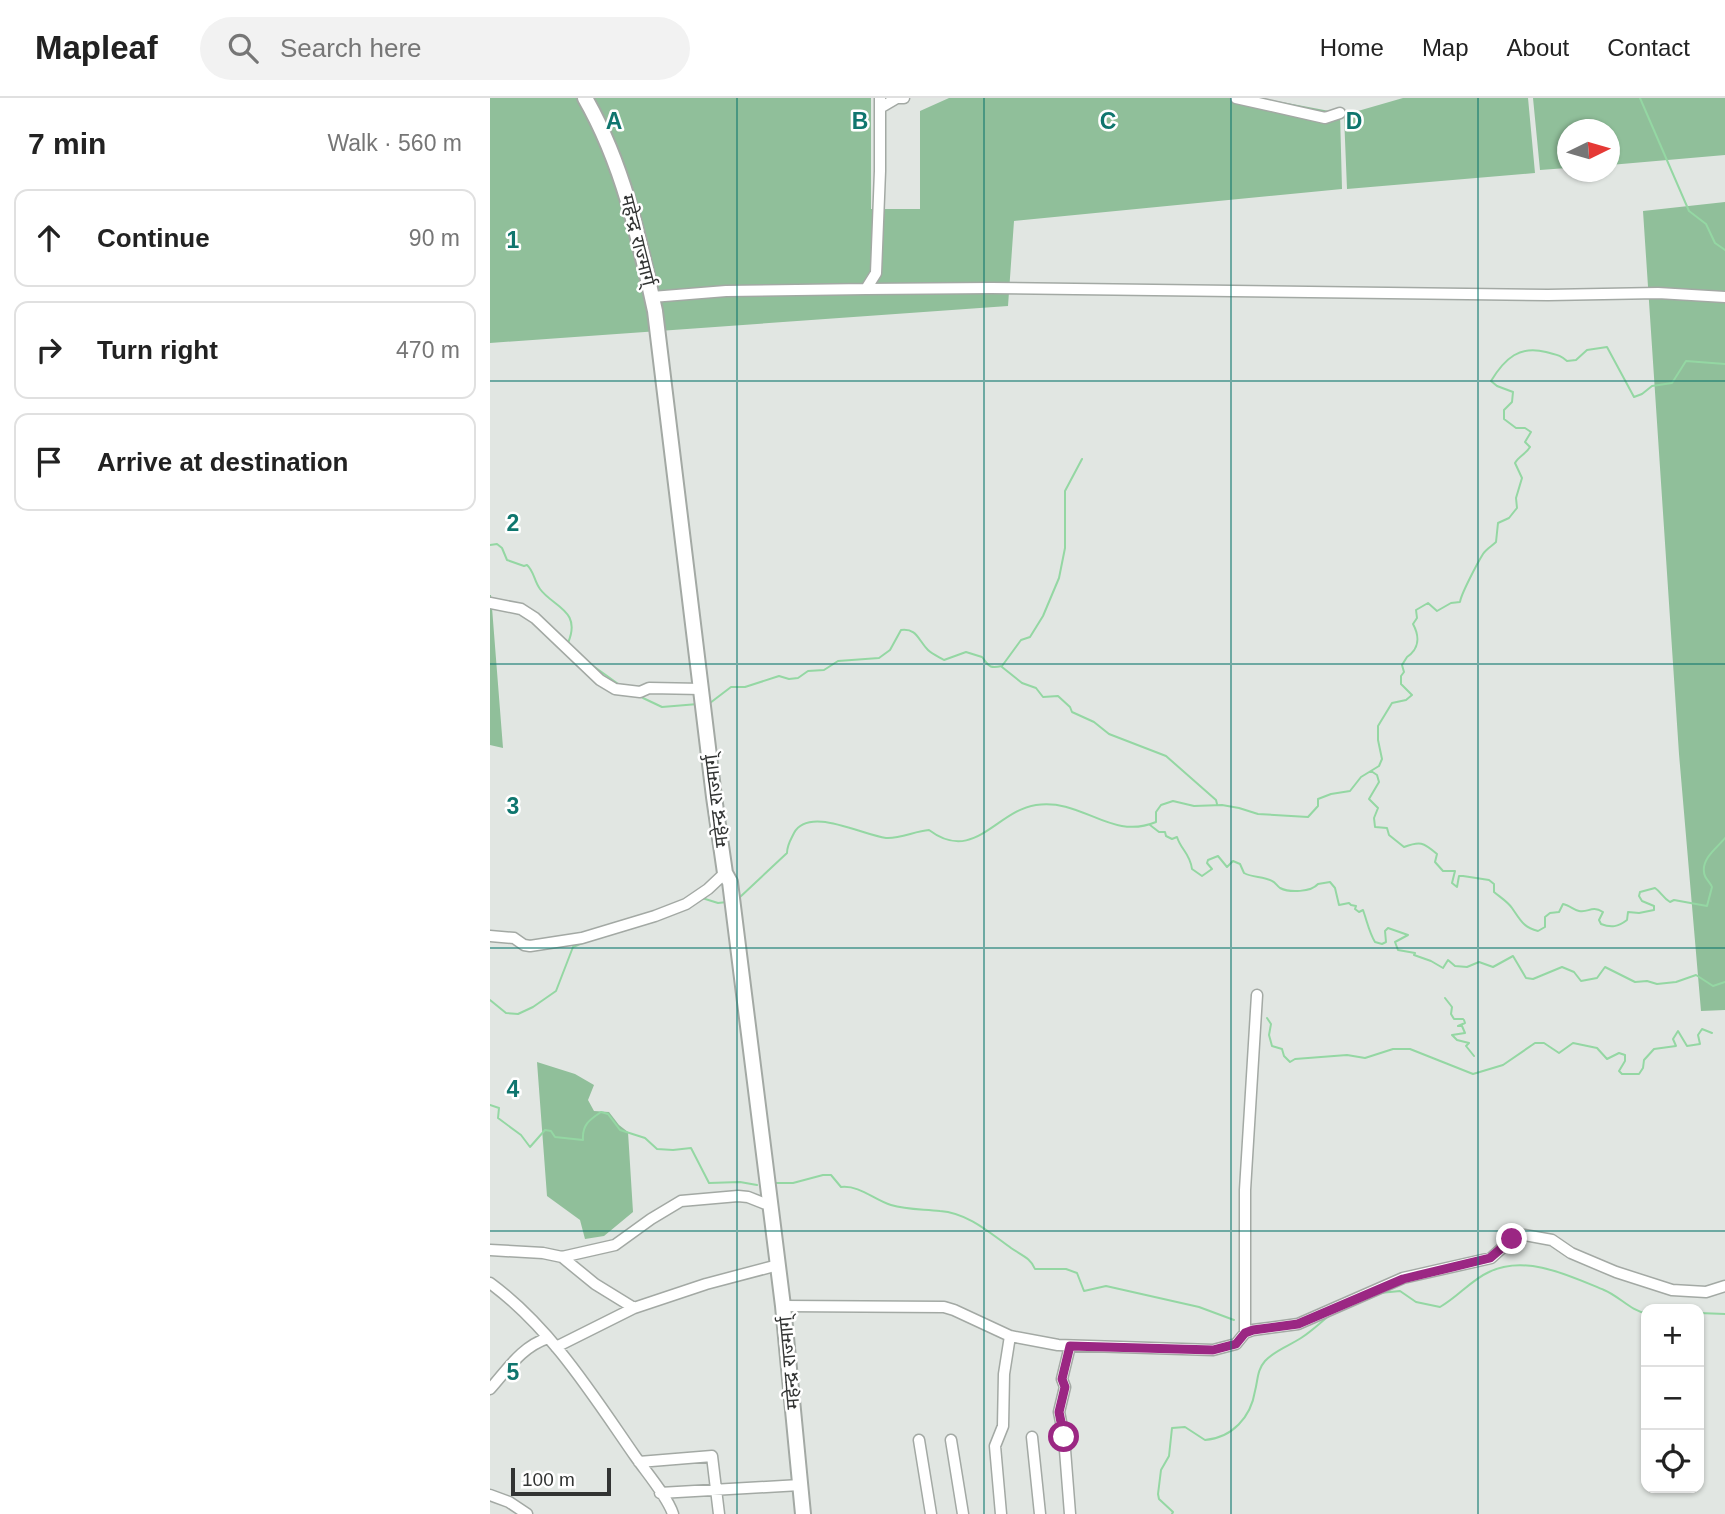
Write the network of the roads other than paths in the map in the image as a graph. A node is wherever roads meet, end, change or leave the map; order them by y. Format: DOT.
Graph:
graph roads {
  1 [pos="586,98"];
  2 [pos="904,98"];
  3 [pos="1236,98"];
  4 [pos="880,103"];
  5 [pos="1340,113"];
  6 [pos="866,289"];
  7 [pos="652,297"];
  8 [pos="1725,297"];
  9 [pos="490,603"];
  10 [pos="702,689"];
  11 [pos="727,877"];
  12 [pos="490,936"];
  13 [pos="1257,995"];
  14 [pos="771,1206"];
  15 [pos="490,1250"];
  16 [pos="562,1257"];
  17 [pos="778,1265"];
  18 [pos="490,1283"];
  19 [pos="1725,1286"];
  20 [pos="783,1306"];
  21 [pos="634,1308"];
  22 [pos="1245,1333"];
  23 [pos="1010,1336"];
  24 [pos="548,1338"];
  25 [pos="1070,1346"];
  26 [pos="556,1347"];
  27 [pos="491,1387"];
  28 [pos="1032,1437"];
  29 [pos="919,1440"];
  30 [pos="951,1440"];
  31 [pos="639,1462"];
  32 [pos="800,1485"];
  33 [pos="716,1489"];
  34 [pos="660,1493"];
  35 [pos="490,1495"];
  36 [pos="527,1514"];
  37 [pos="673,1514"];
  38 [pos="719,1514"];
  39 [pos="803,1514"];
  40 [pos="931,1514"];
  41 [pos="963,1514"];
  42 [pos="1001,1514"];
  43 [pos="1040,1514"];
  44 [pos="1070,1514"];
  1 -- 7 [label="highway, महेन्द्र राज्मार्ग्"];
  2 -- 4 [label="street"];
  3 -- 5 [label="street"];
  4 -- 6 [label="street"];
  6 -- 7 [label="street"];
  6 -- 8 [label="street"];
  7 -- 10 [label="highway, महेन्द्र राज्मार्ग्"];
  9 -- 10 [label="street"];
  10 -- 11 [label="highway, महेन्द्र राज्मार्ग्"];
  11 -- 12 [label="street"];
  11 -- 14 [label="highway, महेन्द्र राज्मार्ग्"];
  13 -- 22 [label="street"];
  14 -- 16 [label="street"];
  14 -- 17 [label="highway, महेन्द्र राज्मार्ग्"];
  15 -- 16 [label="street"];
  16 -- 21 [label="street"];
  17 -- 20 [label="highway, महेन्द्र राज्मार्ग्"];
  17 -- 21 [label="street"];
  18 -- 24 [label="street"];
  19 -- 22 [label="street"];
  20 -- 23 [label="street"];
  20 -- 32 [label="highway, महेन्द्र राज्मार्ग्"];
  21 -- 26 [label="street"];
  22 -- 25 [label="street"];
  23 -- 25 [label="street"];
  23 -- 42 [label="street"];
  24 -- 26 [label="street"];
  24 -- 27 [label="street"];
  25 -- 44 [label="street"];
  26 -- 31 [label="street"];
  28 -- 43 [label="street"];
  29 -- 40 [label="street"];
  30 -- 41 [label="street"];
  31 -- 33 [label="street"];
  31 -- 34 [label="street"];
  32 -- 33 [label="street"];
  32 -- 39 [label="highway, महेन्द्र राज्मार्ग्"];
  33 -- 34 [label="street"];
  33 -- 38 [label="street"];
  34 -- 37 [label="street"];
  35 -- 36 [label="street"];
}
